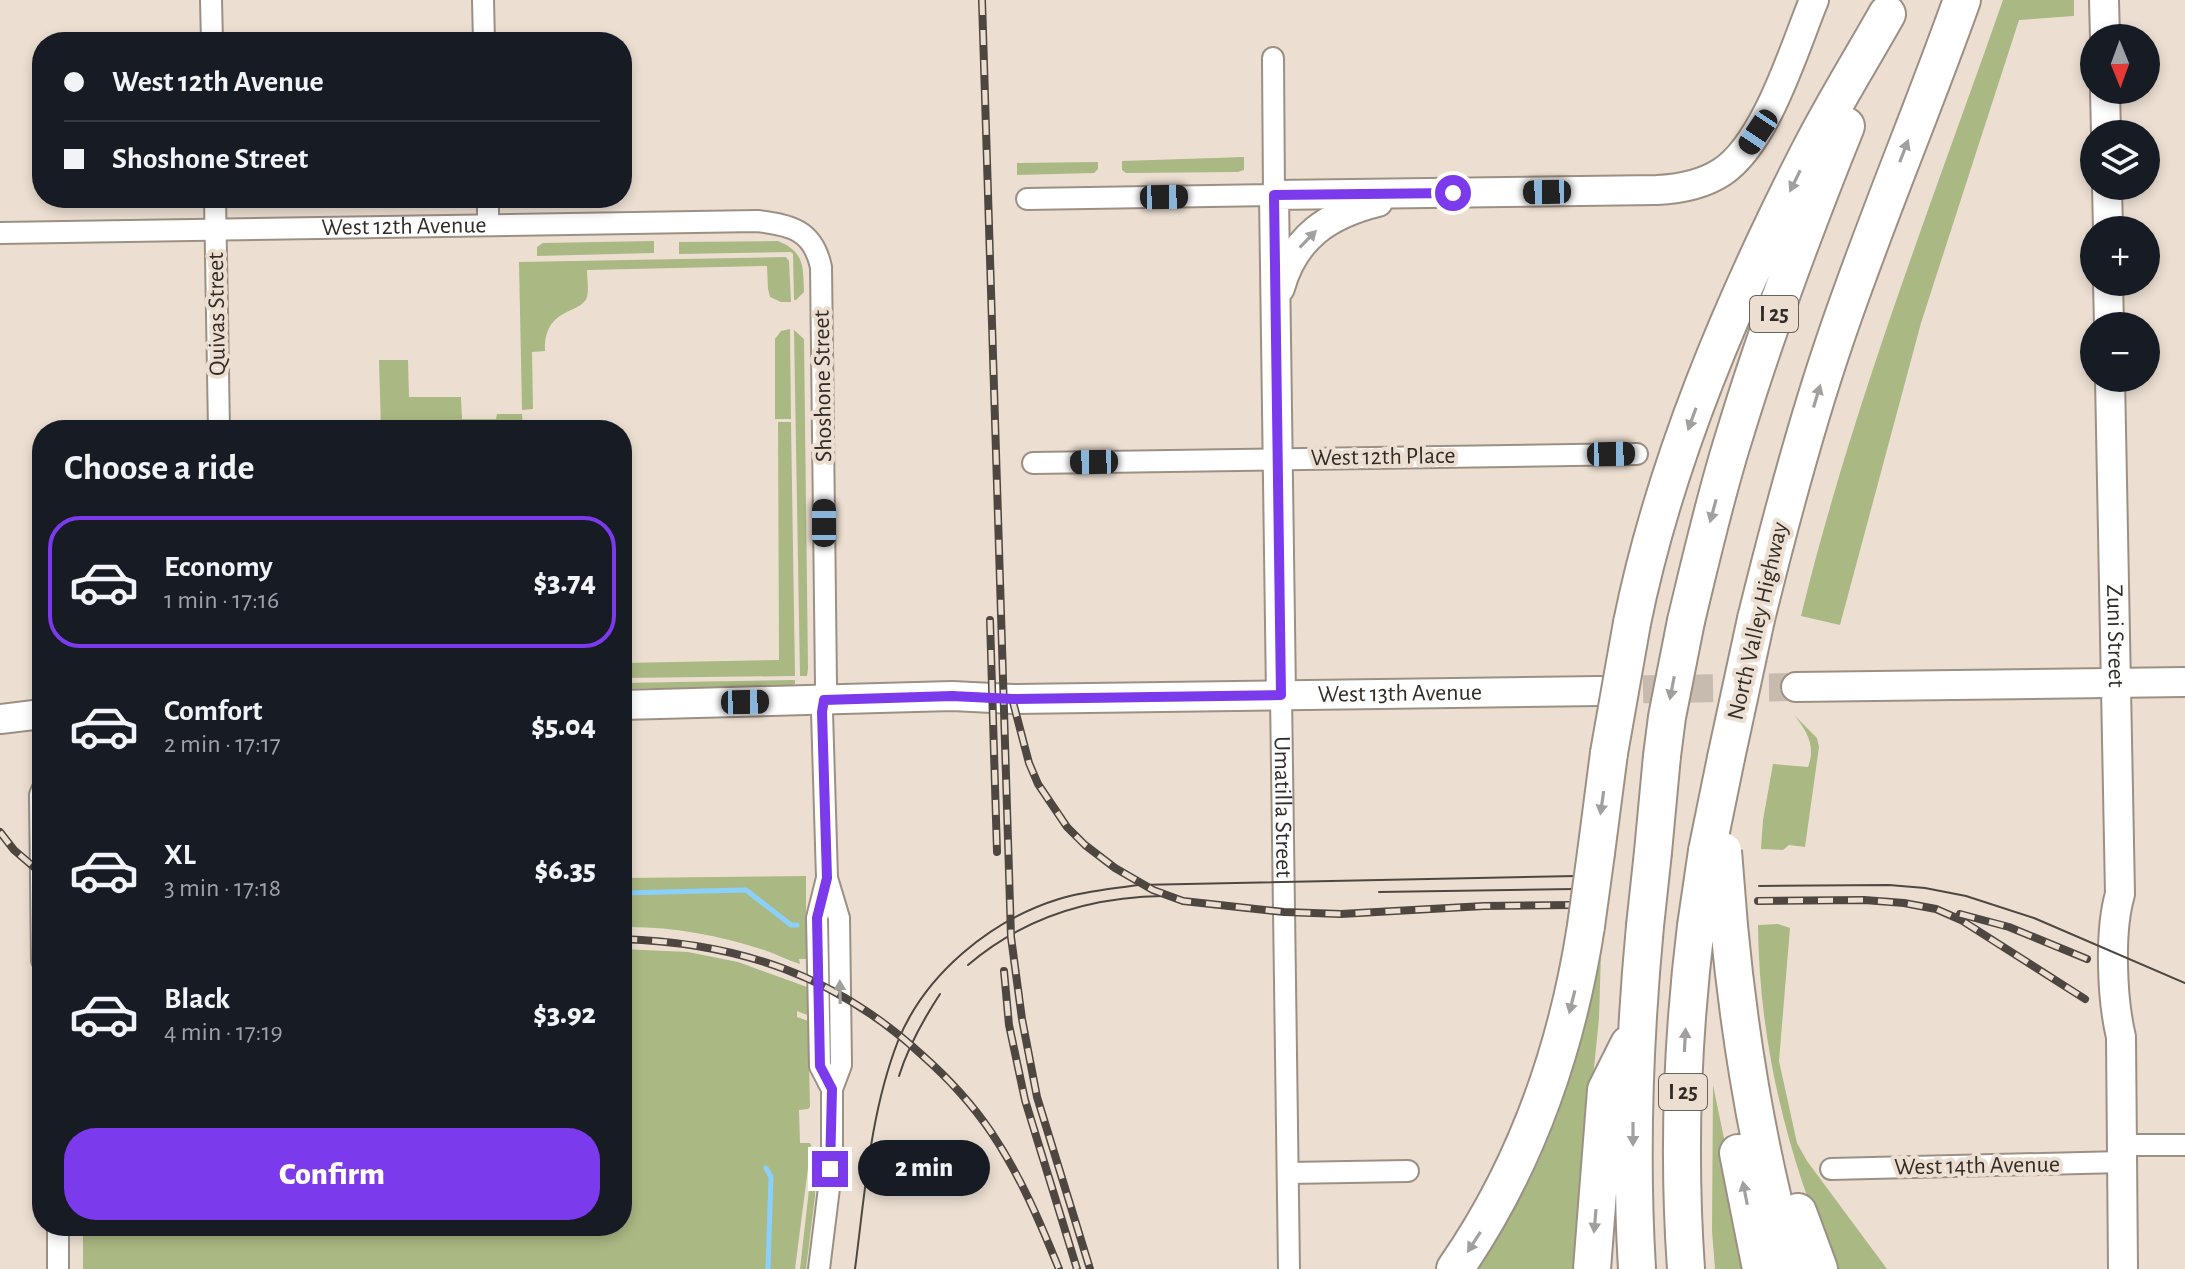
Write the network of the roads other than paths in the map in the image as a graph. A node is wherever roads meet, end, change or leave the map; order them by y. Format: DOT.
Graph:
graph roads {
  1 [pos="211,0"];
  2 [pos="483,0"];
  3 [pos="1814,0"];
  4 [pos="1962,0"];
  5 [pos="2104,0"];
  6 [pos="1889,7"];
  7 [pos="2105,24"];
  8 [pos="212,32"];
  9 [pos="484,32"];
  10 [pos="1273,58"];
  11 [pos="1412,194"];
  12 [pos="1274,195"];
  13 [pos="1027,199"];
  14 [pos="215,208"];
  15 [pos="488,208"];
  16 [pos="488,225"];
  17 [pos="215,229"];
  18 [pos="0,233"];
  19 [pos="804,234"];
  20 [pos="1276,308"];
  21 [pos="2110,392"];
  22 [pos="219,420"];
  23 [pos="1637,454"];
  24 [pos="1278,459"];
  25 [pos="1033,463"];
  26 [pos="2185,682"];
  27 [pos="2115,683"];
  28 [pos="1796,687"];
  29 [pos="1600,691"];
  30 [pos="1281,695"];
  31 [pos="824,700"];
  32 [pos="632,705"];
  33 [pos="0,708"];
  34 [pos="32,713"];
  35 [pos="32,715"];
  36 [pos="0,719"];
  37 [pos="1716,926"];
  38 [pos="1736,995"];
  39 [pos="1636,1028"];
  40 [pos="2185,1145"];
  41 [pos="2122,1154"];
  42 [pos="1831,1169"];
  43 [pos="1408,1171"];
  44 [pos="1288,1173"];
  45 [pos="58,1236"];
  46 [pos="58,1269"];
  47 [pos="819,1269"];
  48 [pos="1289,1269"];
  49 [pos="1455,1269"];
  50 [pos="1592,1269"];
  51 [pos="1637,1269"];
  52 [pos="1686,1269"];
  53 [pos="1761,1269"];
  54 [pos="1791,1269"];
  55 [pos="1819,1269"];
  56 [pos="2123,1269"];
  1 -- 8 [label="street"];
  2 -- 9 [label="street"];
  3 -- 11 [label="street"];
  37 -- 4 [label="highway, North Valley Highway / I 25, one-way, bridge"];
  5 -- 7 [label="street"];
  6 -- 39 [label="highway, I 25, one-way, bridge"];
  6 -- 49 [label="highway, one-way, bridge"];
  10 -- 12 [label="street, Umatilla Street"];
  11 -- 12 [label="street"];
  20 -- 11 [label="street, one-way"];
  12 -- 13 [label="street"];
  12 -- 20 [label="street, Umatilla Street"];
  14 -- 17 [label="street, Quivas Street"];
  15 -- 16 [label="street"];
  16 -- 17 [label="street, West 12th Avenue"];
  16 -- 19 [label="street, West 12th Avenue"];
  17 -- 18 [label="street, West 12th Avenue"];
  17 -- 22 [label="street, Quivas Street"];
  19 -- 31 [label="street, Shoshone Street"];
  20 -- 24 [label="street, Umatilla Street"];
  21 -- 27 [label="street, Zuni Street"];
  23 -- 24 [label="street, West 12th Place"];
  24 -- 25 [label="street, West 12th Place"];
  24 -- 30 [label="street, Umatilla Street"];
  26 -- 27 [label="street"];
  27 -- 28 [label="street"];
  27 -- 41 [label="street, Zuni Street"];
  29 -- 30 [label="street, West 13th Avenue"];
  30 -- 31 [label="street, West 13th Avenue"];
  30 -- 44 [label="street, Umatilla Street"];
  31 -- 32 [label="street, West 13th Avenue"];
  31 -- 47 [label="street, Shoshone Street"];
  33 -- 34 [label="street"];
  35 -- 36 [label="street"];
  37 -- 38 [label="highway"];
  52 -- 37 [label="highway, North Valley Highway / I 25, one-way"];
  53 -- 37 [label="highway, one-way"];
  38 -- 54 [label="highway"];
  38 -- 55 [label="highway"];
  39 -- 50 [label="highway, one-way"];
  39 -- 51 [label="highway, I 25, one-way"];
  40 -- 41 [label="street, West 14th Avenue"];
  41 -- 42 [label="street, West 14th Avenue"];
  41 -- 56 [label="street, Zuni Street"];
  43 -- 44 [label="street"];
  44 -- 48 [label="street, Umatilla Street"];
  45 -- 46 [label="street"];
}
